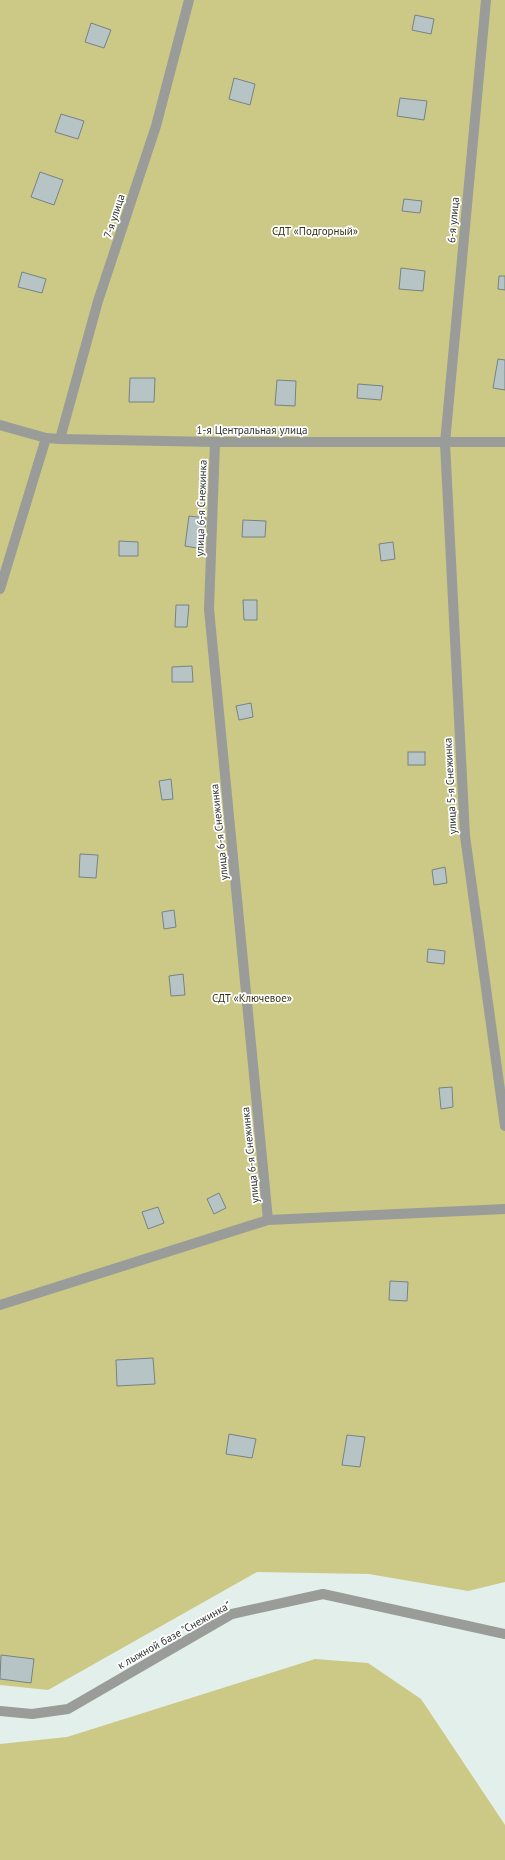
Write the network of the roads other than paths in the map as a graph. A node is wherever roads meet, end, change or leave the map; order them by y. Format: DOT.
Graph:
graph roads {
  1 [pos="189,0"];
  2 [pos="486,0"];
  3 [pos="0,425"];
  4 [pos="46,438"];
  5 [pos="60,439"];
  6 [pos="215,442"];
  7 [pos="505,442"];
  8 [pos="445,443"];
  9 [pos="0,589"];
  10 [pos="505,1126"];
  11 [pos="505,1209"];
  12 [pos="268,1220"];
  13 [pos="0,1305"];
  14 [pos="505,1634"];
  15 [pos="0,1711"];
  1 -- 5 [label="street, 7-я улица"];
  2 -- 8 [label="street, 6-я улица"];
  3 -- 4 [label="street, 1-я Центральная улица"];
  4 -- 5 [label="street, 1-я Центральная улица"];
  4 -- 9 [label="street"];
  5 -- 6 [label="street, 1-я Центральная улица"];
  6 -- 8 [label="street, 1-я Центральная улица"];
  6 -- 12 [label="street, улица 6-я Снежинка"];
  7 -- 8 [label="street, 1-я Центральная улица"];
  8 -- 10 [label="street, улица 5-я Снежинка"];
  11 -- 12 [label="street"];
  12 -- 13 [label="street"];
  14 -- 15 [label="street, к лыжной базе \"Снежинка\""];
}
